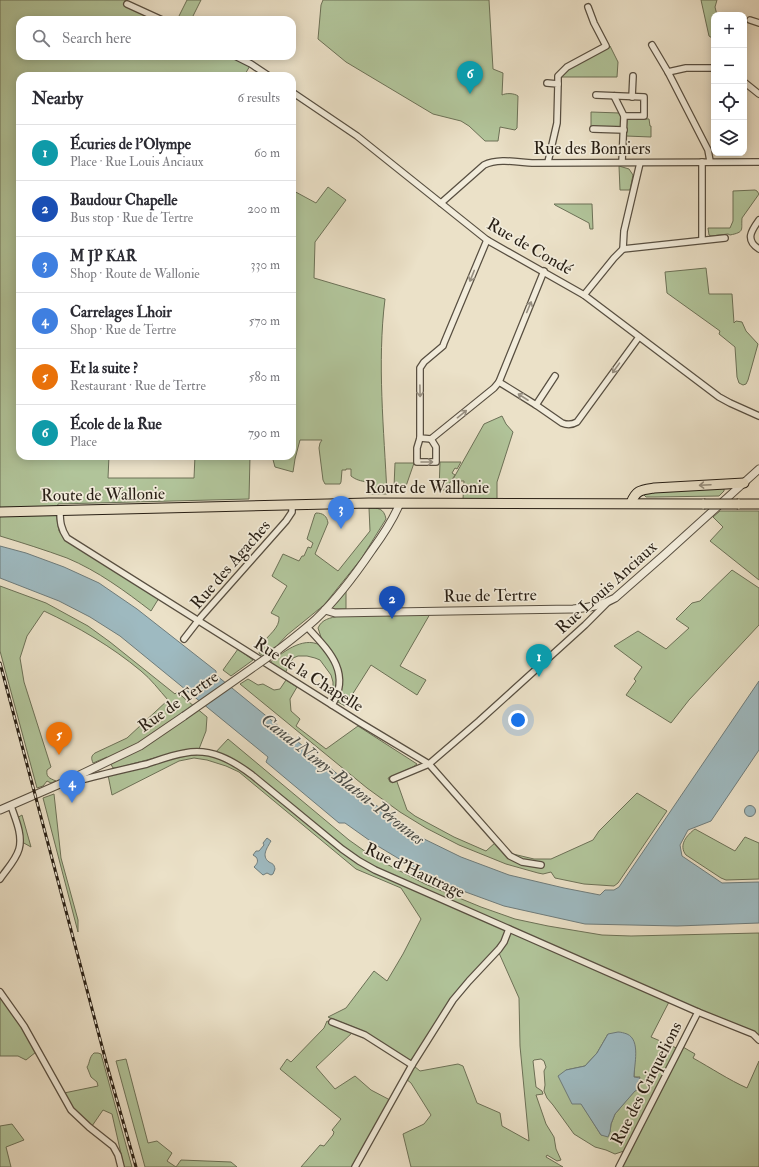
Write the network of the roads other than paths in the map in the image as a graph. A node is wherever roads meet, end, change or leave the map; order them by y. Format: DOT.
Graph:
graph roads {
  1 [pos="126,4"];
  2 [pos="588,7"];
  3 [pos="153,16"];
  4 [pos="750,20"];
  5 [pos="759,23"];
  6 [pos="652,45"];
  7 [pos="243,60"];
  8 [pos="711,68"];
  9 [pos="263,72"];
  10 [pos="668,72"];
  11 [pos="633,76"];
  12 [pos="547,83"];
  13 [pos="558,84"];
  14 [pos="746,84"];
  15 [pos="759,94"];
  16 [pos="296,95"];
  17 [pos="596,96"];
  18 [pos="614,96"];
  19 [pos="632,97"];
  20 [pos="624,116"];
  21 [pos="593,129"];
  22 [pos="624,130"];
  23 [pos="548,162"];
  24 [pos="622,162"];
  25 [pos="702,162"];
  26 [pos="710,162"];
  27 [pos="759,162"];
  28 [pos="640,163"];
  29 [pos="441,203"];
  30 [pos="759,220"];
  31 [pos="725,238"];
  32 [pos="487,240"];
  33 [pos="702,240"];
  34 [pos="623,249"];
  35 [pos="759,249"];
  36 [pos="544,272"];
  37 [pos="584,295"];
  38 [pos="639,336"];
  39 [pos="555,376"];
  40 [pos="499,382"];
  41 [pos="536,404"];
  42 [pos="759,416"];
  43 [pos="420,438"];
  44 [pos="431,439"];
  45 [pos="759,469"];
  46 [pos="744,483"];
  47 [pos="400,503"];
  48 [pos="631,503"];
  49 [pos="759,504"];
  50 [pos="292,505"];
  51 [pos="60,511"];
  52 [pos="0,512"];
  53 [pos="607,603"];
  54 [pos="325,610"];
  55 [pos="198,621"];
  56 [pos="307,627"];
  57 [pos="184,639"];
  58 [pos="332,705"];
  59 [pos="102,764"];
  60 [pos="429,764"];
  61 [pos="115,771"];
  62 [pos="104,774"];
  63 [pos="393,779"];
  64 [pos="69,780"];
  65 [pos="10,806"];
  66 [pos="0,810"];
  67 [pos="542,865"];
  68 [pos="0,879"];
  69 [pos="509,929"];
  70 [pos="0,992"];
  71 [pos="698,1012"];
  72 [pos="332,1022"];
  73 [pos="759,1040"];
  74 [pos="412,1065"];
  75 [pos="121,1167"];
  76 [pos="355,1167"];
  77 [pos="619,1167"];
  1 -- 3 [label="street"];
  2 -- 13 [label="street"];
  4 -- 5 [label="street"];
  6 -- 10 [label="street"];
  7 -- 9 [label="street"];
  8 -- 10 [label="street"];
  10 -- 26 [label="street"];
  11 -- 19 [label="street"];
  12 -- 13 [label="street"];
  13 -- 23 [label="street"];
  14 -- 15 [label="street"];
  16 -- 29 [label="street, Rue de Condé"];
  17 -- 18 [label="street"];
  18 -- 19 [label="street"];
  18 -- 20 [label="street"];
  19 -- 20 [label="street"];
  20 -- 22 [label="street"];
  21 -- 22 [label="street"];
  22 -- 24 [label="street"];
  23 -- 24 [label="street, Rue des Bonniers"];
  23 -- 29 [label="street, Rue des Bonniers"];
  24 -- 28 [label="street, Rue des Bonniers"];
  25 -- 26 [label="street, Rue des Bonniers"];
  25 -- 28 [label="street, Rue des Bonniers"];
  25 -- 33 [label="street"];
  26 -- 27 [label="street, Rue des Bonniers"];
  28 -- 34 [label="street"];
  29 -- 32 [label="street, Rue de Condé"];
  30 -- 35 [label="street"];
  31 -- 33 [label="street"];
  32 -- 36 [label="street, Rue de Condé"];
  32 -- 43 [label="street, one-way"];
  33 -- 34 [label="street"];
  34 -- 37 [label="street"];
  36 -- 37 [label="street, Rue de Condé"];
  40 -- 36 [label="street, one-way"];
  37 -- 38 [label="street, Rue de Condé"];
  38 -- 41 [label="street, one-way"];
  38 -- 42 [label="street, Rue de Condé"];
  39 -- 41 [label="street"];
  41 -- 40 [label="street, one-way"];
  44 -- 40 [label="street, one-way"];
  43 -- 44 [label="street"];
  43 -- 44 [label="street, one-way"];
  45 -- 46 [label="street, Rue Louis Anciaux"];
  46 -- 48 [label="main road, one-way"];
  46 -- 53 [label="street, Rue Louis Anciaux"];
  47 -- 48 [label="main road, Route de Wallonie"];
  47 -- 50 [label="main road, Route de Wallonie"];
  47 -- 54 [label="street, Rue de Tertre"];
  48 -- 49 [label="main road, Route de Wallonie, bridge"];
  50 -- 51 [label="main road, Route de Wallonie"];
  50 -- 55 [label="street, Rue des Agaches"];
  51 -- 52 [label="main road, Route de Wallonie"];
  51 -- 55 [label="street, Rue de la Chapelle"];
  53 -- 54 [label="street, Rue de Tertre"];
  53 -- 60 [label="street, Rue Louis Anciaux"];
  54 -- 56 [label="street, Rue de Tertre"];
  55 -- 57 [label="street, Rue des Agaches"];
  55 -- 58 [label="street, Rue de la Chapelle"];
  56 -- 58 [label="street"];
  56 -- 59 [label="street, Rue de Tertre, bridge"];
  58 -- 60 [label="street, Rue de la Chapelle"];
  59 -- 61 [label="street"];
  59 -- 62 [label="street"];
  59 -- 64 [label="street, Rue de Tertre"];
  60 -- 63 [label="street, Rue Louis Anciaux"];
  60 -- 67 [label="street, Rue de la Chapelle"];
  61 -- 62 [label="street, Rue d'Hautrage"];
  61 -- 69 [label="street, Rue d'Hautrage"];
  62 -- 64 [label="street, Rue d'Hautrage"];
  64 -- 65 [label="street, Rue de Tertre"];
  65 -- 66 [label="street, Rue de Tertre"];
  65 -- 68 [label="street"];
  69 -- 71 [label="street, Rue d'Hautrage"];
  69 -- 74 [label="street"];
  70 -- 75 [label="street"];
  71 -- 73 [label="street, Rue d'Hautrage"];
  71 -- 77 [label="street, Rue des Criquelions"];
  72 -- 74 [label="street"];
  74 -- 76 [label="street"];
}
